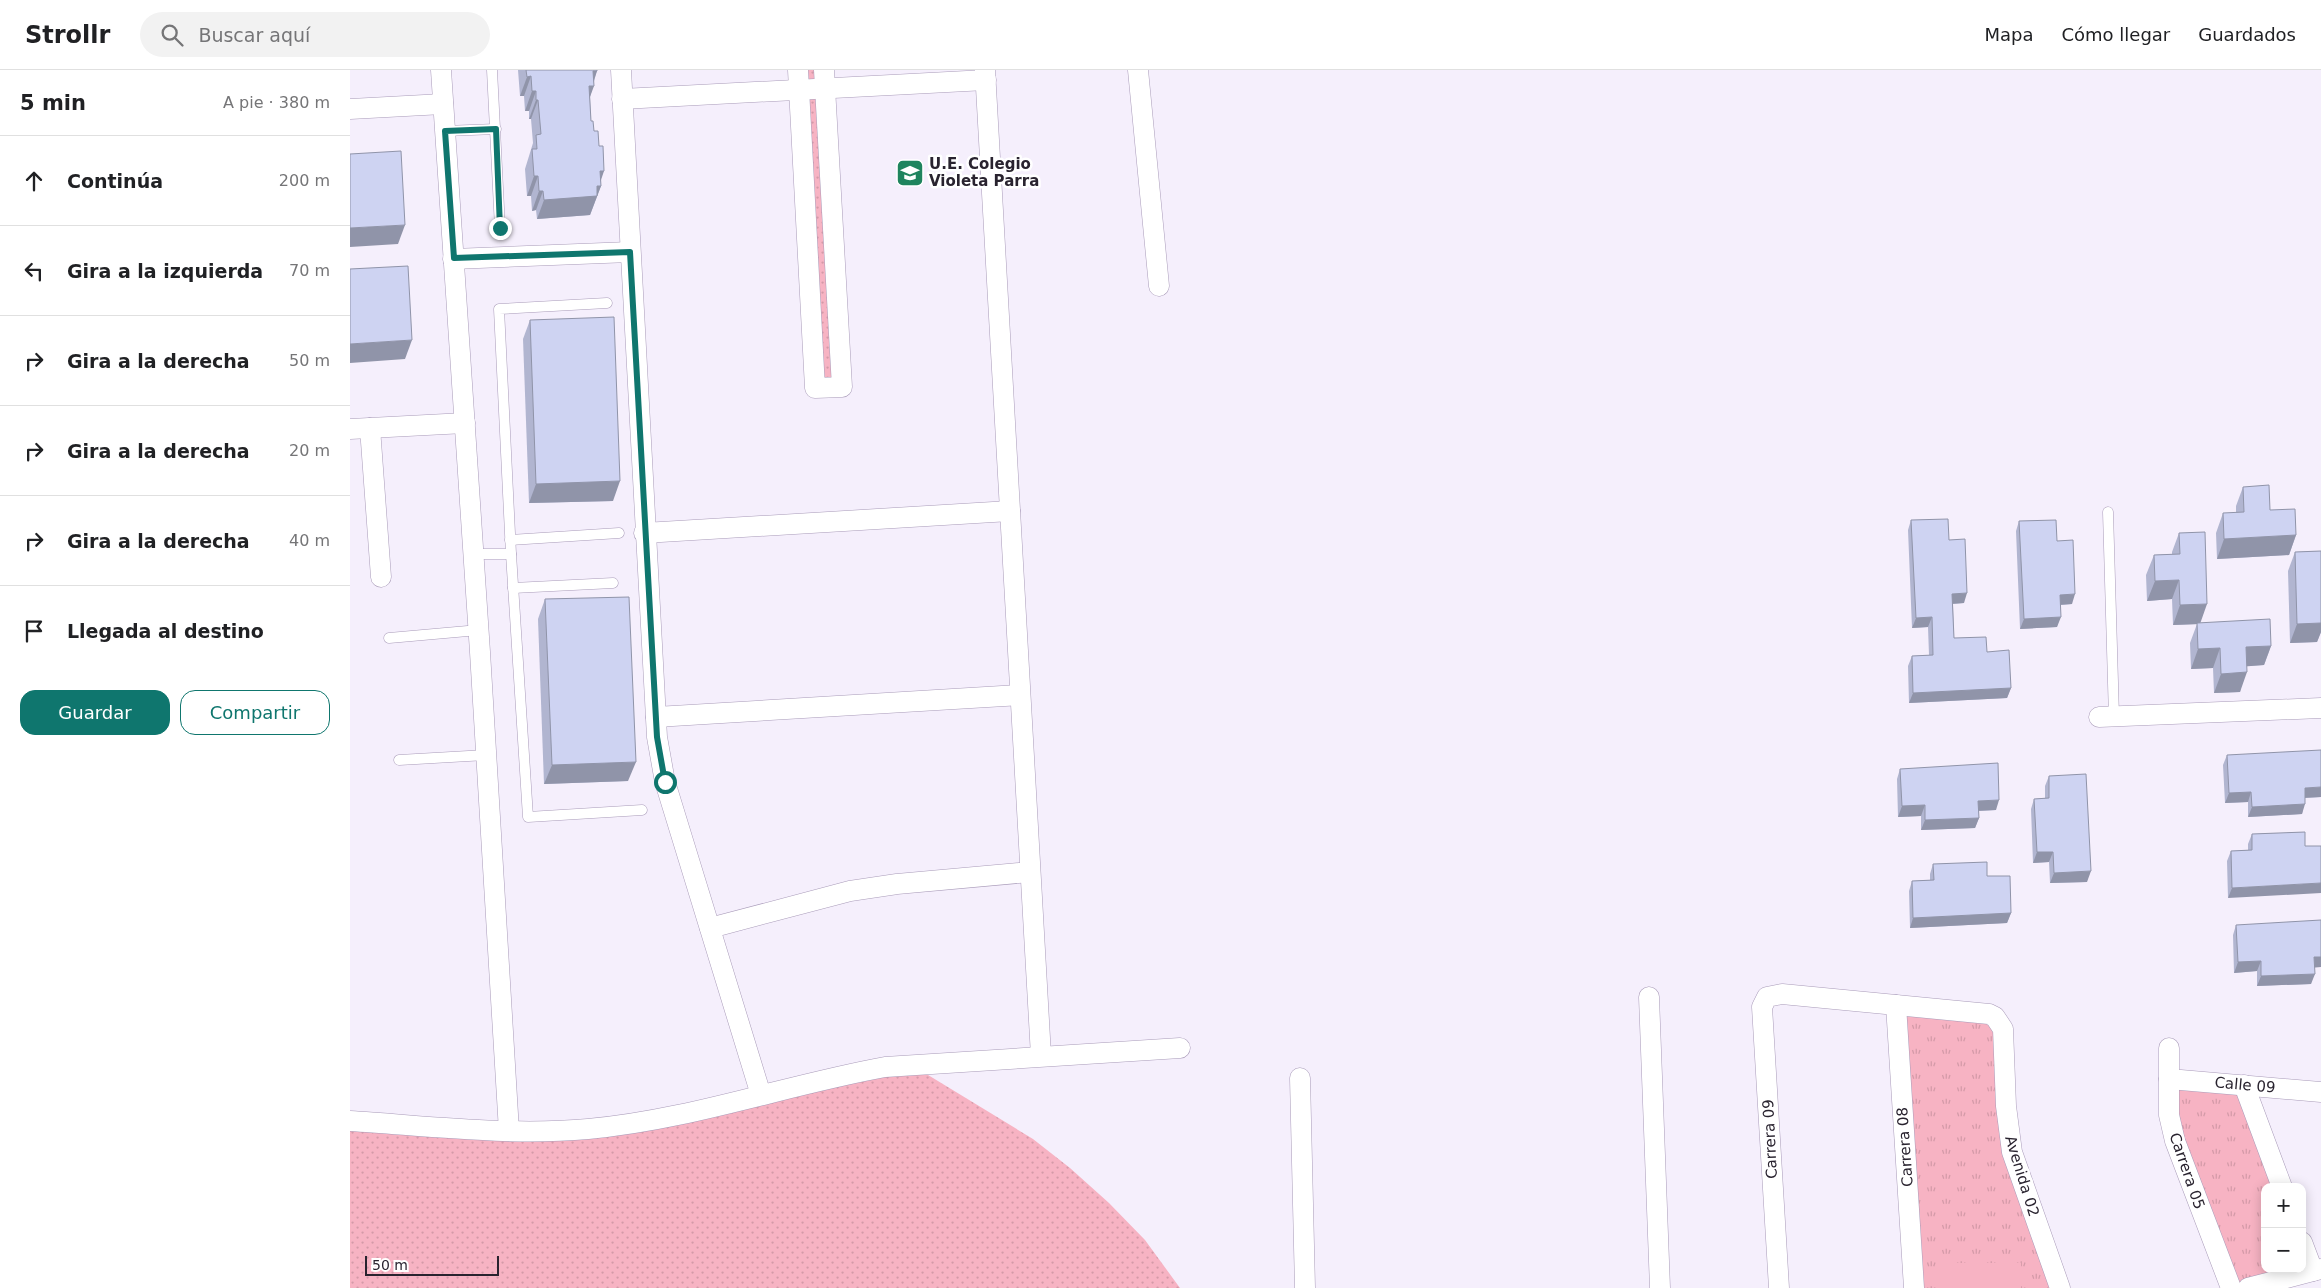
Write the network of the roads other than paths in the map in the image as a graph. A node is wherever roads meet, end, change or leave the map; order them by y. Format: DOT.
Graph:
graph roads {
  1 [pos="441,70"];
  2 [pos="492,70"];
  3 [pos="621,70"];
  4 [pos="1138,70"];
  5 [pos="986,75"];
  6 [pos="824,79"];
  7 [pos="798,80"];
  8 [pos="622,99"];
  9 [pos="443,104"];
  10 [pos="350,109"];
  11 [pos="496,129"];
  12 [pos="445,131"];
  13 [pos="500,228"];
  14 [pos="630,252"];
  15 [pos="454,258"];
  16 [pos="1159,286"];
  17 [pos="608,303"];
  18 [pos="465,422"];
  19 [pos="370,428"];
  20 [pos="350,429"];
  21 [pos="1010,511"];
  22 [pos="2108,512"];
  23 [pos="619,533"];
  24 [pos="644,533"];
  25 [pos="510,540"];
  26 [pos="474,554"];
  27 [pos="511,554"];
  28 [pos="381,577"];
  29 [pos="614,583"];
  30 [pos="513,588"];
  31 [pos="479,630"];
  32 [pos="389,638"];
  33 [pos="1020,695"];
  34 [pos="2321,708"];
  35 [pos="656,717"];
  36 [pos="2107,717"];
  37 [pos="486,755"];
  38 [pos="399,760"];
  39 [pos="642,810"];
  40 [pos="1030,872"];
  41 [pos="710,928"];
  42 [pos="1649,997"];
  43 [pos="1896,1005"];
  44 [pos="1180,1048"];
  45 [pos="2169,1048"];
  46 [pos="1041,1056"];
  47 [pos="1300,1078"];
  48 [pos="2169,1078"];
  49 [pos="2244,1085"];
  50 [pos="2321,1092"];
  51 [pos="761,1095"];
  52 [pos="350,1121"];
  53 [pos="509,1131"];
  54 [pos="2281,1183"];
  55 [pos="2306,1249"];
  56 [pos="2317,1270"];
  57 [pos="1305,1288"];
  58 [pos="1660,1288"];
  59 [pos="1779,1288"];
  60 [pos="1914,1288"];
  61 [pos="2060,1288"];
  62 [pos="2231,1288"];
  63 [pos="2248,1288"];
  1 -- 9 [label="street"];
  2 -- 11 [label="lane"];
  3 -- 8 [label="street"];
  4 -- 16 [label="street"];
  5 -- 6 [label="street"];
  5 -- 21 [label="street"];
  6 -- 7 [label="street"];
  6 -- 7 [label="street"];
  7 -- 8 [label="street"];
  8 -- 14 [label="street"];
  9 -- 10 [label="street"];
  9 -- 12 [label="street"];
  11 -- 12 [label="lane"];
  11 -- 13 [label="lane"];
  12 -- 15 [label="street"];
  14 -- 15 [label="street"];
  14 -- 24 [label="street"];
  15 -- 18 [label="street"];
  17 -- 25 [label="lane"];
  18 -- 19 [label="street"];
  18 -- 26 [label="street"];
  19 -- 20 [label="street"];
  19 -- 28 [label="street"];
  21 -- 24 [label="street"];
  21 -- 33 [label="street"];
  22 -- 36 [label="lane"];
  23 -- 25 [label="lane"];
  24 -- 35 [label="street"];
  25 -- 27 [label="lane"];
  26 -- 27 [label="lane"];
  26 -- 31 [label="street"];
  27 -- 30 [label="lane"];
  29 -- 30 [label="lane"];
  30 -- 39 [label="lane"];
  31 -- 32 [label="lane"];
  31 -- 37 [label="street"];
  33 -- 35 [label="street"];
  33 -- 40 [label="street"];
  34 -- 36 [label="street"];
  35 -- 41 [label="street"];
  37 -- 38 [label="lane"];
  37 -- 53 [label="street"];
  40 -- 41 [label="street"];
  40 -- 46 [label="street"];
  41 -- 51 [label="street"];
  42 -- 58 [label="street"];
  43 -- 59 [label="street, Carrera 09"];
  43 -- 60 [label="street, Carrera 08"];
  43 -- 61 [label="street, Avenida 02"];
  44 -- 46 [label="street"];
  45 -- 48 [label="street, Carrera 05"];
  46 -- 51 [label="street"];
  47 -- 57 [label="street"];
  48 -- 49 [label="street, Calle 09"];
  48 -- 62 [label="street, Carrera 05"];
  49 -- 50 [label="street, Calle 09"];
  49 -- 54 [label="street"];
  51 -- 53 [label="street"];
  52 -- 53 [label="street"];
  55 -- 56 [label="street"];
  56 -- 63 [label="street"];
}
